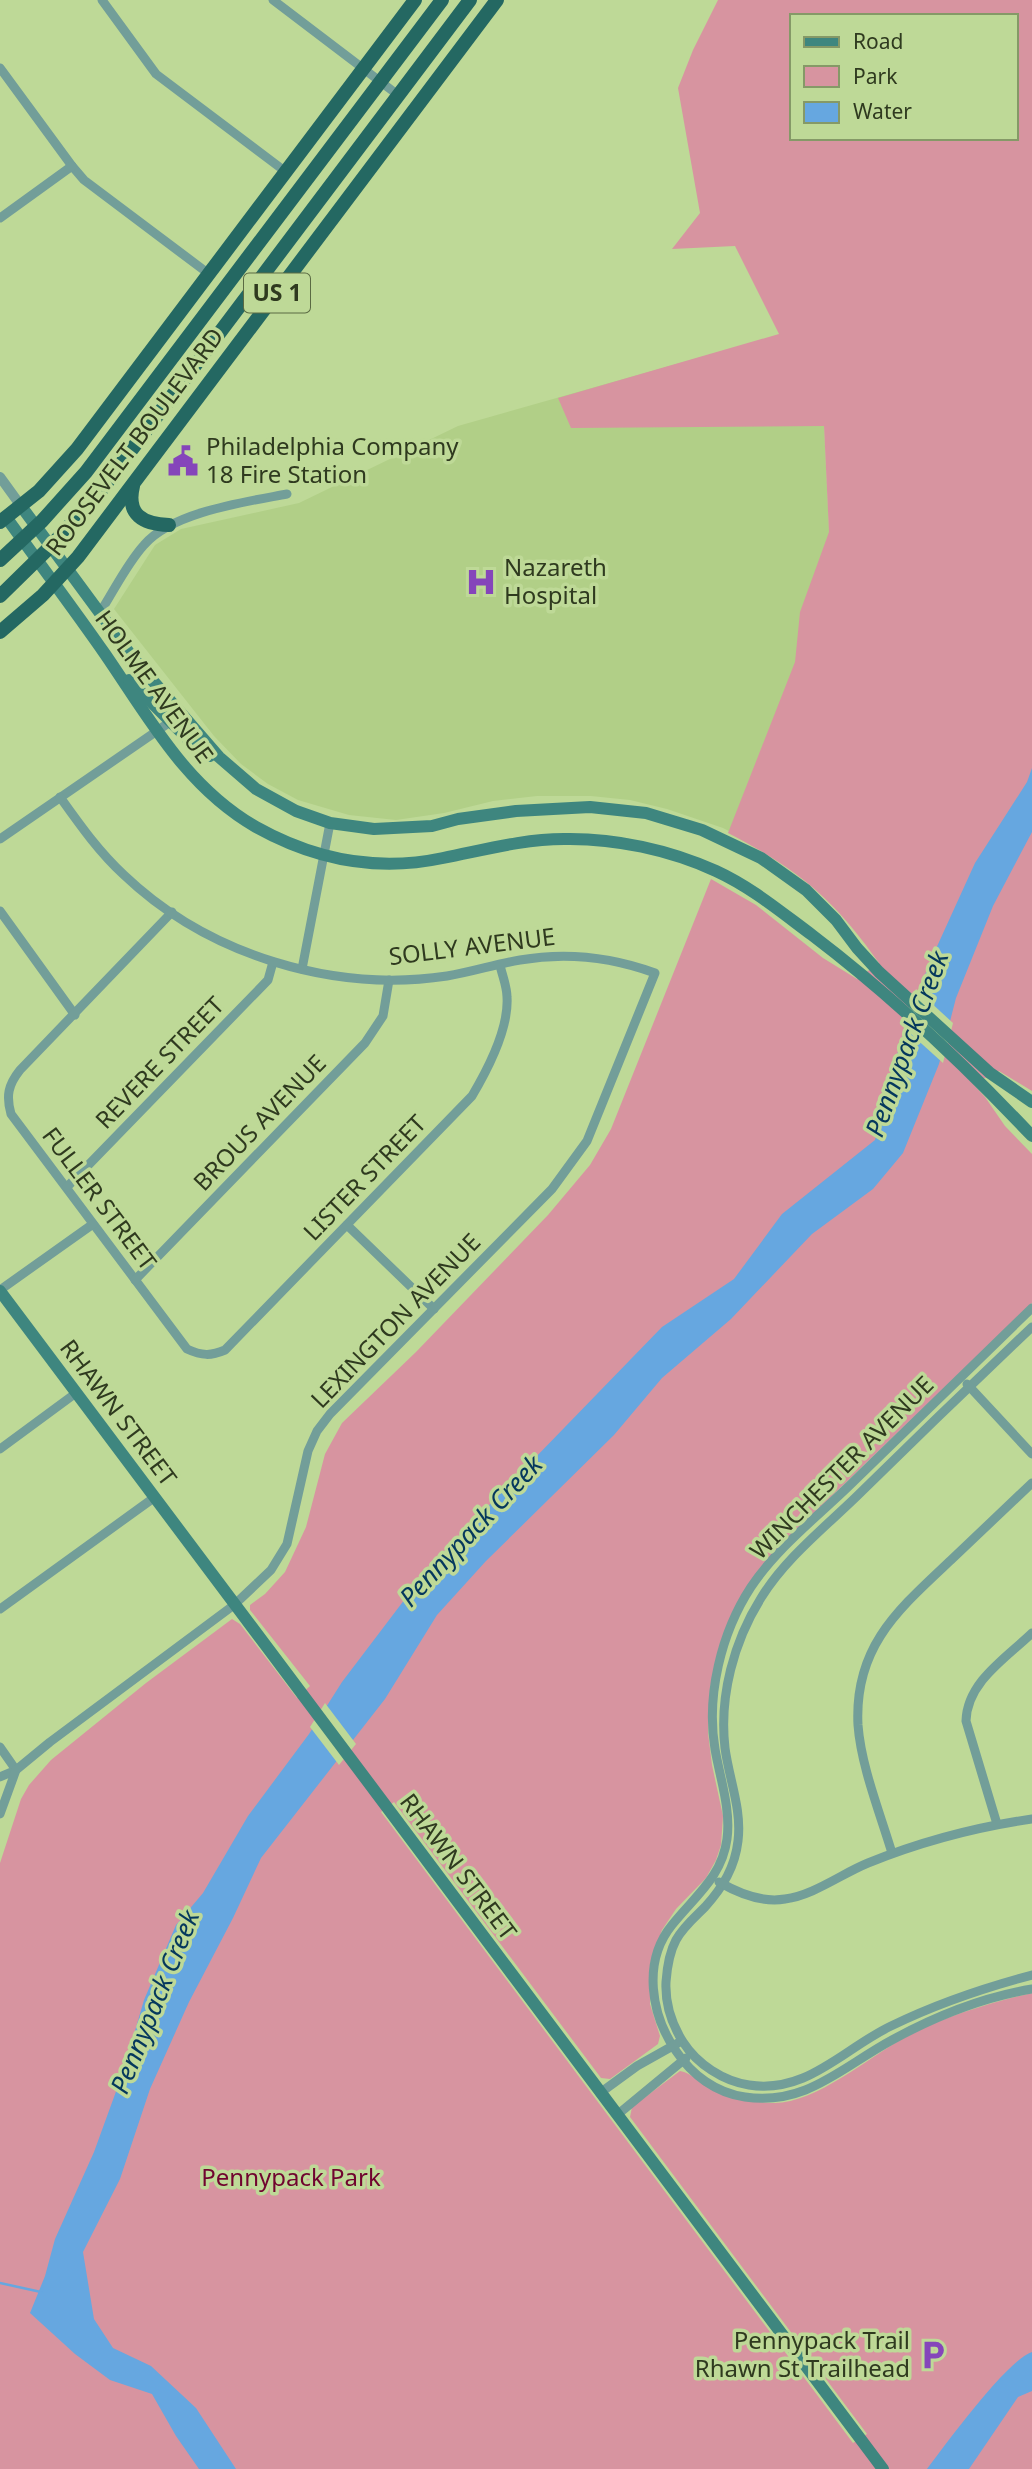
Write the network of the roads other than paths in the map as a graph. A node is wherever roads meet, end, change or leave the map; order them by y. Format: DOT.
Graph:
graph roads {
  1 [pos="102,0"];
  2 [pos="273,0"];
  3 [pos="415,0"];
  4 [pos="442,0"];
  5 [pos="470,0"];
  6 [pos="497,0"];
  7 [pos="0,68"];
  8 [pos="364,69"];
  9 [pos="381,81"];
  10 [pos="398,95"];
  11 [pos="72,166"];
  12 [pos="286,172"];
  13 [pos="0,218"];
  14 [pos="209,274"];
  15 [pos="0,477"];
  16 [pos="134,483"];
  17 [pos="287,494"];
  18 [pos="24,511"];
  19 [pos="5,519"];
  20 [pos="169,525"];
  21 [pos="0,560"];
  22 [pos="63,564"];
  23 [pos="50,578"];
  24 [pos="0,596"];
  25 [pos="99,614"];
  26 [pos="0,632"];
  27 [pos="109,660"];
  28 [pos="183,713"];
  29 [pos="171,721"];
  30 [pos="156,731"];
  31 [pos="231,769"];
  32 [pos="60,797"];
  33 [pos="330,823"];
  34 [pos="0,839"];
  35 [pos="324,857"];
  36 [pos="0,911"];
  37 [pos="172,912"];
  38 [pos="273,962"];
  39 [pos="500,965"];
  40 [pos="302,969"];
  41 [pos="655,973"];
  42 [pos="875,976"];
  43 [pos="389,980"];
  44 [pos="75,1015"];
  45 [pos="972,1065"];
  46 [pos="1032,1102"];
  47 [pos="1032,1136"];
  48 [pos="67,1187"];
  49 [pos="93,1224"];
  50 [pos="347,1225"];
  51 [pos="135,1280"];
  52 [pos="0,1290"];
  53 [pos="1032,1308"];
  54 [pos="434,1309"];
  55 [pos="1032,1327"];
  56 [pos="180,1339"];
  57 [pos="961,1378"];
  58 [pos="969,1387"];
  59 [pos="76,1393"];
  60 [pos="0,1449"];
  61 [pos="1032,1454"];
  62 [pos="1032,1483"];
  63 [pos="155,1497"];
  64 [pos="814,1520"];
  65 [pos="824,1529"];
  66 [pos="234,1605"];
  67 [pos="0,1609"];
  68 [pos="1032,1633"];
  69 [pos="713,1704"];
  70 [pos="725,1705"];
  71 [pos="0,1746"];
  72 [pos="16,1770"];
  73 [pos="0,1777"];
  74 [pos="0,1814"];
  75 [pos="1032,1819"];
  76 [pos="997,1824"];
  77 [pos="892,1853"];
  78 [pos="713,1879"];
  79 [pos="723,1884"];
  80 [pos="1032,1975"];
  81 [pos="1032,1989"];
  82 [pos="887,2028"];
  83 [pos="892,2039"];
  84 [pos="682,2040"];
  85 [pos="673,2046"];
  86 [pos="691,2054"];
  87 [pos="683,2060"];
  88 [pos="600,2093"];
  89 [pos="617,2115"];
  90 [pos="883,2469"];
  1 -- 12 [label="street"];
  2 -- 8 [label="street"];
  3 -- 8 [label="highway, ROOSEVELT BOULEVARD / US 1"];
  4 -- 9 [label="highway, ROOSEVELT BOULEVARD / US 1"];
  5 -- 10 [label="highway, ROOSEVELT BOULEVARD / US 1"];
  6 -- 16 [label="highway, ROOSEVELT BOULEVARD / US 1"];
  7 -- 11 [label="street"];
  8 -- 9 [label="street"];
  8 -- 12 [label="highway, ROOSEVELT BOULEVARD / US 1"];
  9 -- 10 [label="street"];
  9 -- 21 [label="highway, ROOSEVELT BOULEVARD / US 1"];
  10 -- 24 [label="highway, ROOSEVELT BOULEVARD / US 1"];
  11 -- 13 [label="street"];
  11 -- 14 [label="street"];
  12 -- 14 [label="highway, ROOSEVELT BOULEVARD / US 1"];
  14 -- 18 [label="highway, ROOSEVELT BOULEVARD / US 1"];
  15 -- 18 [label="street"];
  16 -- 20 [label="highway"];
  16 -- 22 [label="highway, ROOSEVELT BOULEVARD / US 1"];
  17 -- 20 [label="street"];
  18 -- 19 [label="highway, ROOSEVELT BOULEVARD / US 1"];
  18 -- 22 [label="main road, HOLME AVENUE"];
  19 -- 23 [label="main road, HOLME AVENUE"];
  20 -- 25 [label="street"];
  22 -- 23 [label="highway, ROOSEVELT BOULEVARD / US 1"];
  22 -- 25 [label="main road, HOLME AVENUE"];
  23 -- 26 [label="highway, ROOSEVELT BOULEVARD / US 1"];
  23 -- 27 [label="main road, HOLME AVENUE"];
  25 -- 28 [label="main road, HOLME AVENUE"];
  27 -- 29 [label="main road"];
  27 -- 30 [label="main road, HOLME AVENUE"];
  28 -- 29 [label="street"];
  28 -- 31 [label="main road, HOLME AVENUE"];
  29 -- 30 [label="street"];
  29 -- 31 [label="main road"];
  30 -- 32 [label="street"];
  30 -- 35 [label="main road, HOLME AVENUE"];
  31 -- 33 [label="main road, HOLME AVENUE"];
  32 -- 34 [label="street"];
  32 -- 37 [label="street, SOLLY AVENUE"];
  33 -- 35 [label="street"];
  33 -- 42 [label="main road, HOLME AVENUE"];
  35 -- 40 [label="street"];
  35 -- 42 [label="main road, HOLME AVENUE"];
  36 -- 44 [label="street"];
  37 -- 38 [label="street, SOLLY AVENUE"];
  37 -- 44 [label="street"];
  38 -- 40 [label="street, SOLLY AVENUE"];
  38 -- 48 [label="street, REVERE STREET"];
  39 -- 41 [label="street, SOLLY AVENUE"];
  39 -- 43 [label="street, SOLLY AVENUE"];
  39 -- 50 [label="street, LISTER STREET"];
  40 -- 43 [label="street, SOLLY AVENUE"];
  41 -- 54 [label="street, LEXINGTON AVENUE"];
  42 -- 45 [label="main road, HOLME AVENUE"];
  43 -- 51 [label="street, BROUS AVENUE"];
  44 -- 48 [label="street, FULLER STREET"];
  45 -- 46 [label="main road, HOLME AVENUE"];
  45 -- 47 [label="main road, HOLME AVENUE"];
  48 -- 49 [label="street, FULLER STREET"];
  49 -- 51 [label="street, FULLER STREET"];
  49 -- 52 [label="street"];
  50 -- 54 [label="street"];
  50 -- 56 [label="street, LISTER STREET"];
  51 -- 56 [label="street, FULLER STREET"];
  52 -- 59 [label="main road, RHAWN STREET"];
  53 -- 57 [label="street, WINCHESTER AVENUE"];
  54 -- 66 [label="street, LEXINGTON AVENUE"];
  55 -- 58 [label="street, WINCHESTER AVENUE"];
  57 -- 58 [label="street"];
  57 -- 64 [label="street, WINCHESTER AVENUE"];
  58 -- 61 [label="street"];
  58 -- 65 [label="street, WINCHESTER AVENUE"];
  59 -- 60 [label="street"];
  59 -- 63 [label="main road, RHAWN STREET"];
  62 -- 77 [label="street"];
  63 -- 66 [label="main road, RHAWN STREET"];
  63 -- 67 [label="street"];
  64 -- 65 [label="street"];
  64 -- 69 [label="street, WINCHESTER AVENUE"];
  65 -- 70 [label="street, WINCHESTER AVENUE"];
  66 -- 72 [label="street, LEXINGTON AVENUE"];
  66 -- 88 [label="main road, RHAWN STREET"];
  68 -- 76 [label="street"];
  69 -- 70 [label="street"];
  69 -- 78 [label="street, WINCHESTER AVENUE"];
  70 -- 79 [label="street, WINCHESTER AVENUE"];
  71 -- 72 [label="street"];
  72 -- 73 [label="street, LEXINGTON AVENUE"];
  72 -- 74 [label="street"];
  75 -- 76 [label="street"];
  76 -- 77 [label="street"];
  77 -- 79 [label="street"];
  78 -- 79 [label="street"];
  78 -- 85 [label="street, WINCHESTER AVENUE"];
  79 -- 84 [label="street, WINCHESTER AVENUE"];
  80 -- 82 [label="street, WINCHESTER AVENUE"];
  81 -- 83 [label="street, WINCHESTER AVENUE"];
  82 -- 83 [label="street"];
  82 -- 86 [label="street, WINCHESTER AVENUE"];
  83 -- 87 [label="street, WINCHESTER AVENUE"];
  84 -- 85 [label="street"];
  84 -- 86 [label="street, WINCHESTER AVENUE"];
  85 -- 87 [label="street, WINCHESTER AVENUE"];
  85 -- 88 [label="street"];
  86 -- 87 [label="street"];
  87 -- 89 [label="street"];
  88 -- 89 [label="main road, RHAWN STREET"];
  89 -- 90 [label="main road, RHAWN STREET"];
}
